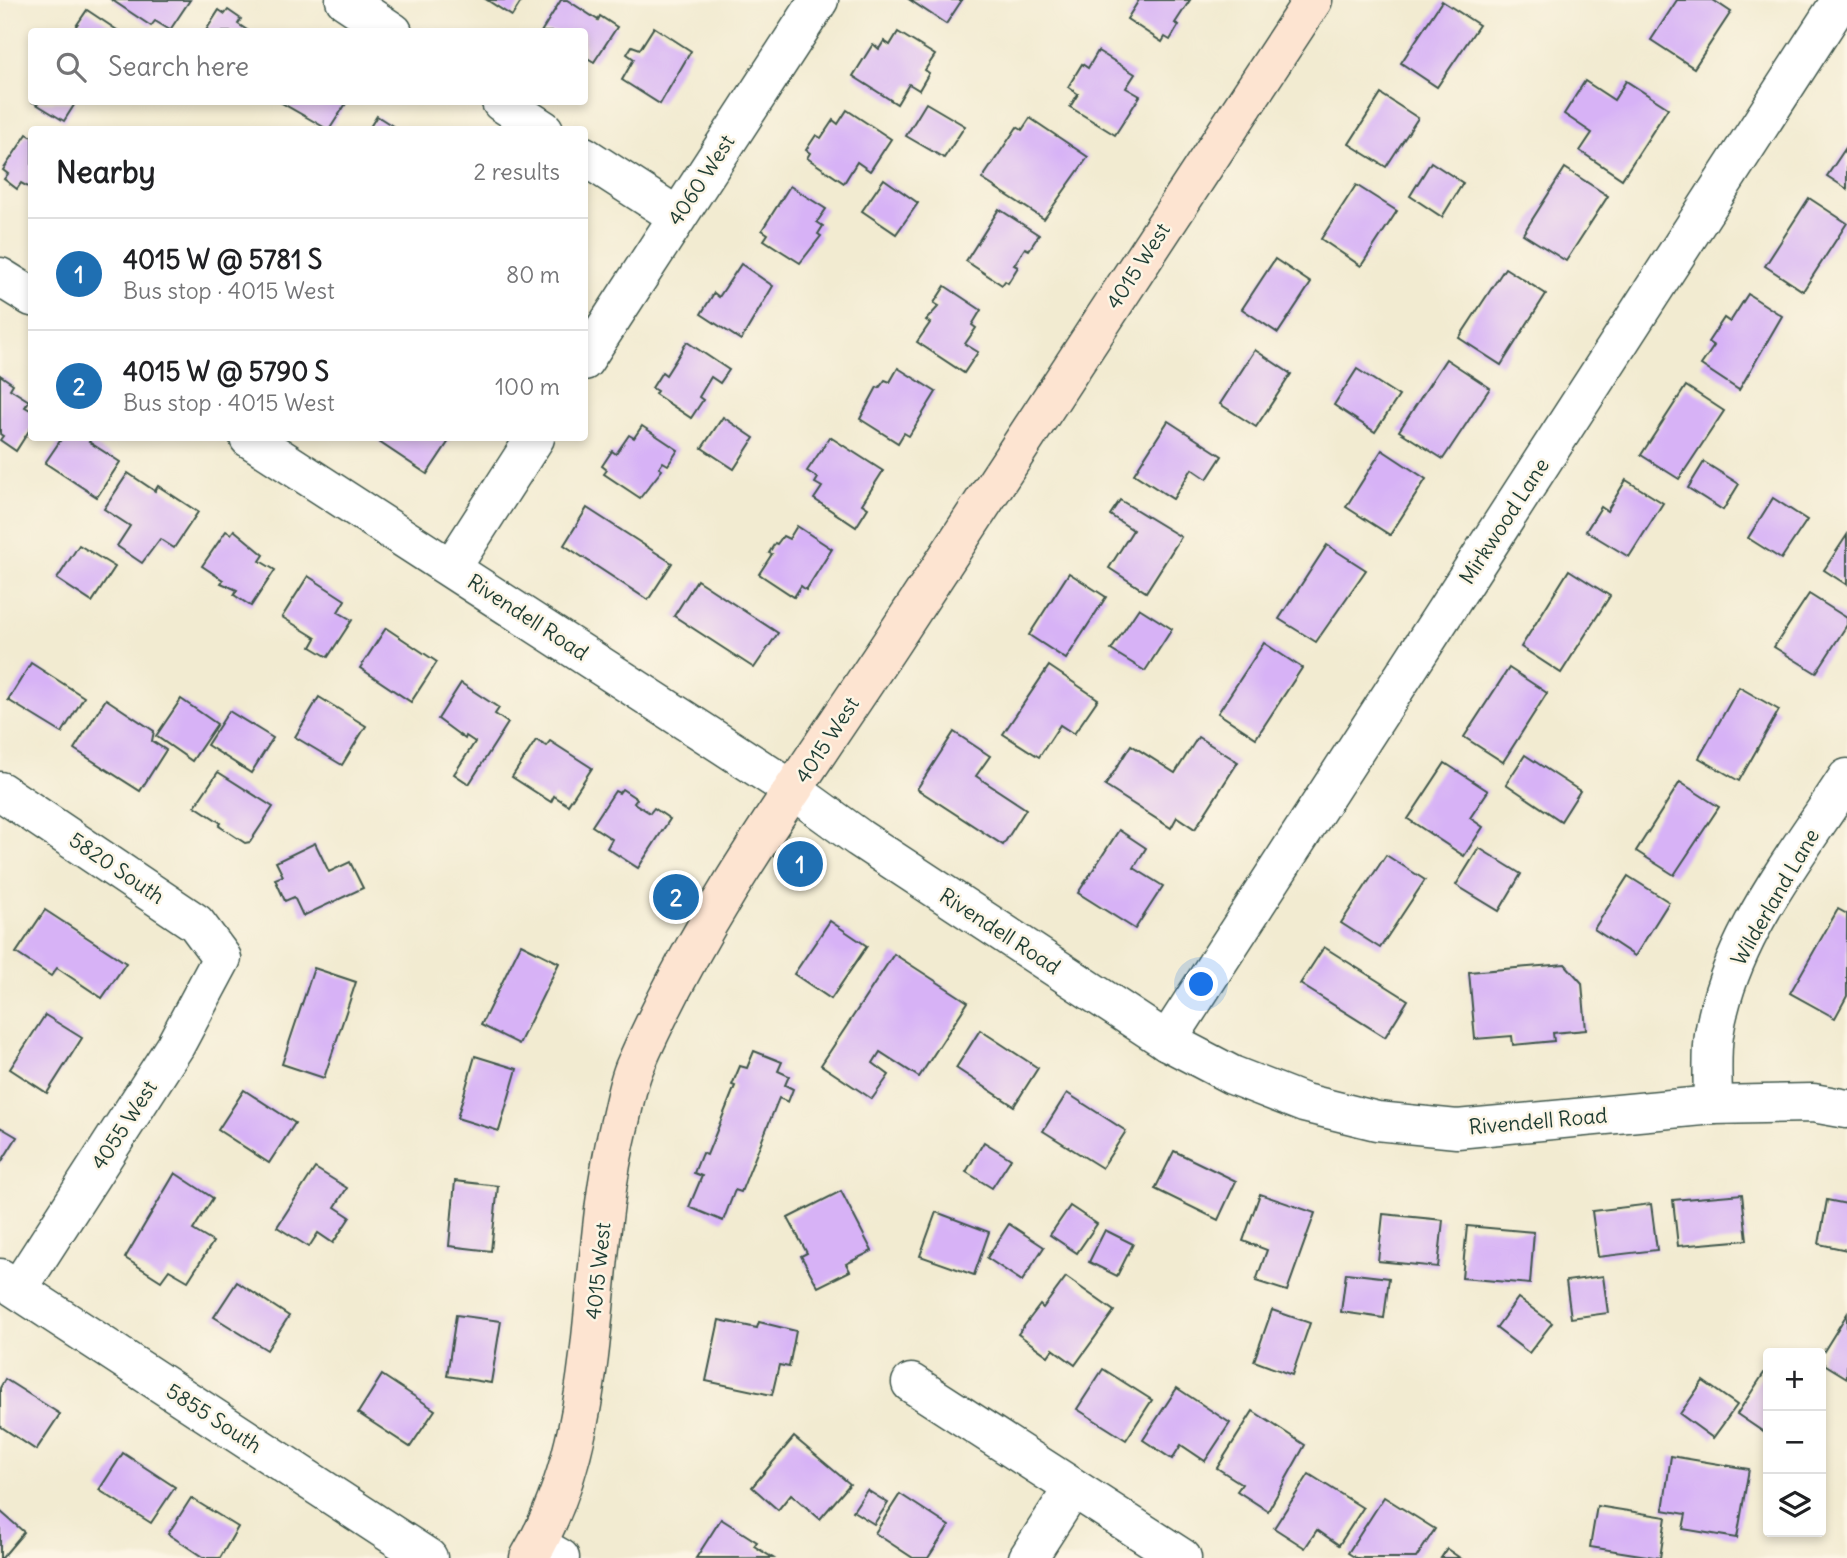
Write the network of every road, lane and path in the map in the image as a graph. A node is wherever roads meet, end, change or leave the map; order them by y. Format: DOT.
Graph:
graph roads {
  1 [pos="345,0"];
  2 [pos="819,0"];
  3 [pos="1312,0"];
  4 [pos="1841,0"];
  5 [pos="387,28"];
  6 [pos="506,105"];
  7 [pos="538,126"];
  8 [pos="588,159"];
  9 [pos="677,216"];
  10 [pos="0,277"];
  11 [pos="28,294"];
  12 [pos="588,355"];
  13 [pos="254,441"];
  14 [pos="533,441"];
  15 [pos="452,567"];
  16 [pos="1847,778"];
  17 [pos="0,791"];
  18 [pos="794,791"];
  19 [pos="222,958"];
  20 [pos="1167,1041"];
  21 [pos="1713,1105"];
  22 [pos="1847,1109"];
  23 [pos="9,1283"];
  24 [pos="911,1383"];
  25 [pos="1073,1488"];
  26 [pos="542,1554"];
  27 [pos="428,1558"];
  28 [pos="1028,1558"];
  29 [pos="1182,1558"];
  1 -- 5 [label="street"];
  2 -- 9 [label="street, 4060 West"];
  3 -- 18 [label="street, 4015 West"];
  4 -- 20 [label="street, Mirkwood Lane"];
  6 -- 7 [label="street"];
  8 -- 9 [label="street"];
  9 -- 12 [label="street, 4060 West"];
  10 -- 11 [label="street"];
  13 -- 15 [label="street, Rivendell Road"];
  14 -- 15 [label="street"];
  15 -- 18 [label="street, Rivendell Road"];
  16 -- 21 [label="street, Wilderland Lane"];
  17 -- 19 [label="street, 5820 South"];
  18 -- 20 [label="street, Rivendell Road"];
  18 -- 26 [label="street, 4015 West"];
  19 -- 23 [label="street, 4055 West"];
  20 -- 21 [label="street, Rivendell Road"];
  21 -- 22 [label="street, Rivendell Road"];
  23 -- 27 [label="street, 5855 South"];
  24 -- 25 [label="street"];
  25 -- 28 [label="street"];
  25 -- 29 [label="street"];
}
